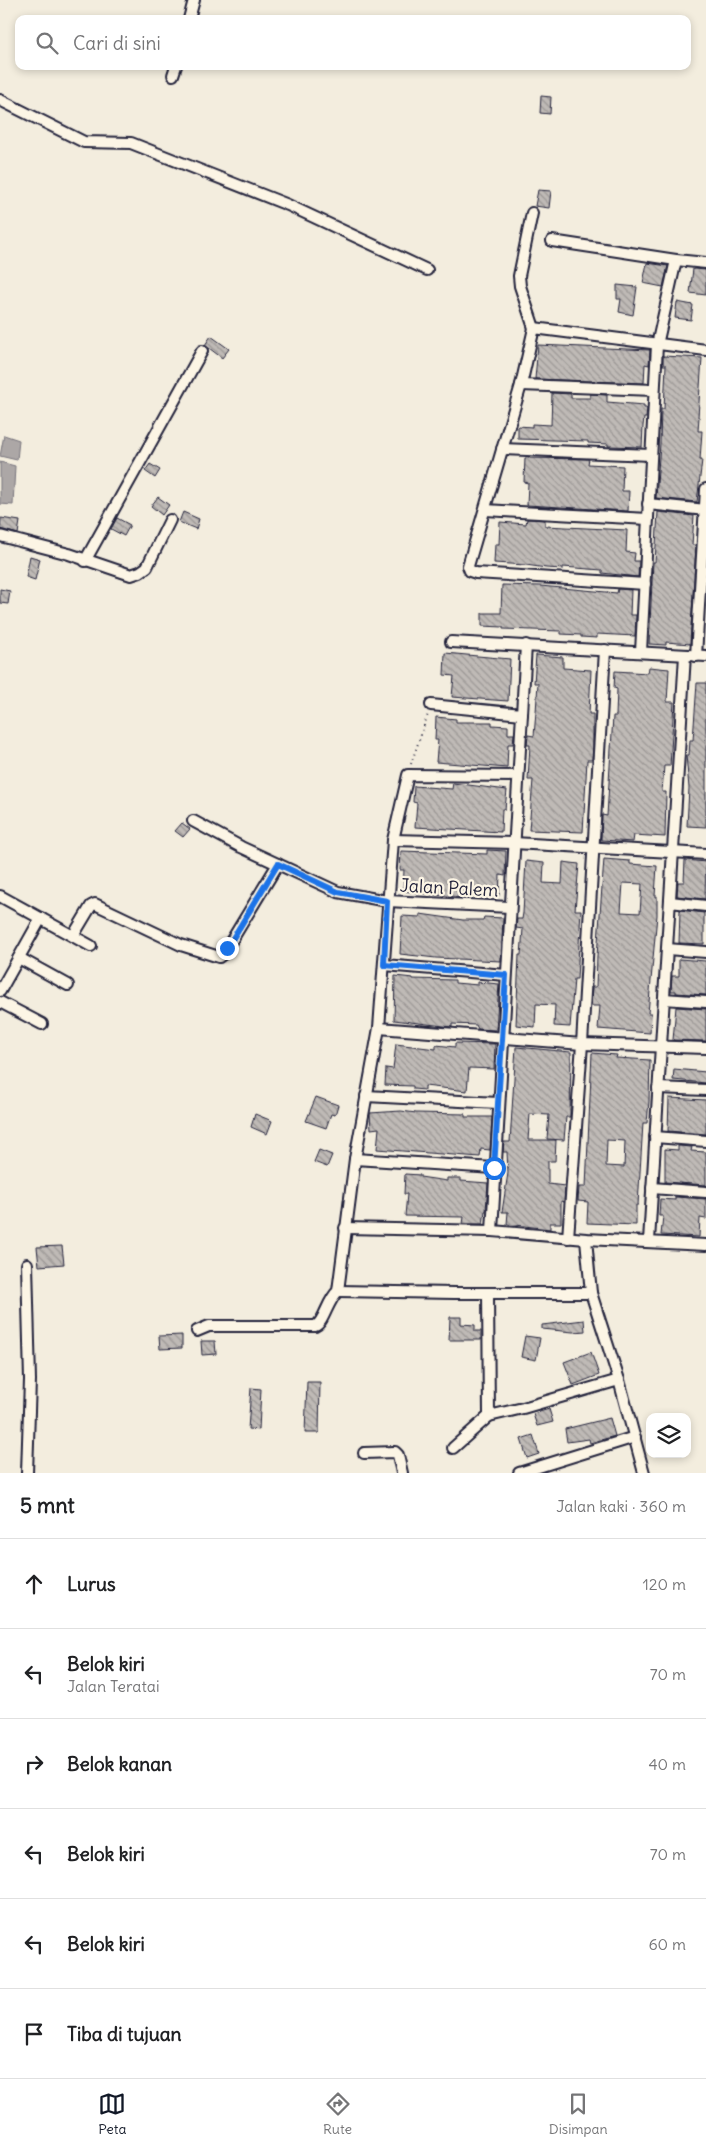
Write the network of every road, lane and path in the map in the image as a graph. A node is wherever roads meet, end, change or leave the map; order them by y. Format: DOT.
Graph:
graph roads {
  1 [pos="194,0"];
  2 [pos="190,15"];
  3 [pos="0,100"];
  4 [pos="532,213"];
  5 [pos="552,241"];
  6 [pos="676,260"];
  7 [pos="706,263"];
  8 [pos="427,270"];
  9 [pos="534,328"];
  10 [pos="657,345"];
  11 [pos="706,350"];
  12 [pos="202,351"];
  13 [pos="521,385"];
  14 [pos="654,390"];
  15 [pos="502,449"];
  16 [pos="651,454"];
  17 [pos="706,489"];
  18 [pos="648,504"];
  19 [pos="485,510"];
  20 [pos="705,510"];
  21 [pos="648,519"];
  22 [pos="170,520"];
  23 [pos="0,536"];
  24 [pos="85,561"];
  25 [pos="645,584"];
  26 [pos="451,642"];
  27 [pos="526,645"];
  28 [pos="605,650"];
  29 [pos="641,652"];
  30 [pos="685,655"];
  31 [pos="701,656"];
  32 [pos="432,705"];
  33 [pos="522,714"];
  34 [pos="408,775"];
  35 [pos="518,776"];
  36 [pos="193,820"];
  37 [pos="393,840"];
  38 [pos="514,843"];
  39 [pos="594,848"];
  40 [pos="673,852"];
  41 [pos="706,854"];
  42 [pos="278,864"];
  43 [pos="0,896"];
  44 [pos="387,901"];
  45 [pos="670,902"];
  46 [pos="706,906"];
  47 [pos="510,907"];
  48 [pos="41,918"];
  49 [pos="73,936"];
  50 [pos="91,946"];
  51 [pos="667,949"];
  52 [pos="706,952"];
  53 [pos="19,958"];
  54 [pos="384,965"];
  55 [pos="506,975"];
  56 [pos="68,985"];
  57 [pos="0,991"];
  58 [pos="664,999"];
  59 [pos="0,1002"];
  60 [pos="706,1002"];
  61 [pos="42,1024"];
  62 [pos="379,1028"];
  63 [pos="502,1037"];
  64 [pos="582,1044"];
  65 [pos="661,1046"];
  66 [pos="706,1048"];
  67 [pos="658,1088"];
  68 [pos="706,1090"];
  69 [pos="366,1096"];
  70 [pos="498,1103"];
  71 [pos="655,1138"];
  72 [pos="706,1141"];
  73 [pos="355,1159"];
  74 [pos="494,1168"];
  75 [pos="652,1188"];
  76 [pos="706,1192"];
  77 [pos="345,1228"];
  78 [pos="492,1231"];
  79 [pos="568,1238"];
  80 [pos="586,1239"];
  81 [pos="649,1241"];
  82 [pos="706,1244"];
  83 [pos="27,1264"];
  84 [pos="338,1291"];
  85 [pos="591,1293"];
  86 [pos="488,1294"];
  87 [pos="197,1331"];
  88 [pos="620,1380"];
  89 [pos="489,1416"];
  90 [pos="635,1437"];
  91 [pos="453,1448"];
  92 [pos="364,1453"];
  93 [pos="27,1473"];
  94 [pos="402,1473"];
  95 [pos="519,1473"];
  96 [pos="644,1473"];
  1 -- 2 [label="street"];
  3 -- 8 [label="street"];
  4 -- 9 [label="street"];
  5 -- 6 [label="street"];
  6 -- 7 [label="street"];
  6 -- 10 [label="street"];
  9 -- 10 [label="street"];
  9 -- 13 [label="street"];
  10 -- 11 [label="street"];
  10 -- 14 [label="street"];
  12 -- 24 [label="street"];
  13 -- 14 [label="street"];
  13 -- 15 [label="street"];
  14 -- 16 [label="street"];
  15 -- 16 [label="street"];
  15 -- 19 [label="street"];
  16 -- 18 [label="street"];
  17 -- 20 [label="street"];
  18 -- 20 [label="street"];
  18 -- 21 [label="street"];
  19 -- 21 [label="street"];
  19 -- 25 [label="street"];
  20 -- 31 [label="street"];
  21 -- 25 [label="street"];
  22 -- 24 [label="street"];
  23 -- 24 [label="street"];
  25 -- 29 [label="street"];
  26 -- 27 [label="street"];
  27 -- 28 [label="street"];
  27 -- 33 [label="street"];
  28 -- 29 [label="street"];
  28 -- 39 [label="street"];
  29 -- 30 [label="street"];
  30 -- 31 [label="street"];
  30 -- 40 [label="street"];
  32 -- 33 [label="street"];
  32 -- 34 [label="path"];
  33 -- 35 [label="street"];
  34 -- 35 [label="street"];
  34 -- 37 [label="street"];
  35 -- 38 [label="street"];
  36 -- 42 [label="street, Jalan Palem"];
  37 -- 38 [label="street"];
  37 -- 44 [label="street"];
  38 -- 39 [label="street"];
  38 -- 47 [label="street"];
  39 -- 40 [label="street"];
  39 -- 64 [label="street"];
  40 -- 41 [label="street"];
  40 -- 45 [label="street"];
  42 -- 44 [label="street, Jalan Palem"];
  42 -- 49 [label="street"];
  43 -- 48 [label="street"];
  44 -- 47 [label="street, Jalan Palem"];
  44 -- 54 [label="street"];
  45 -- 46 [label="street"];
  45 -- 51 [label="street"];
  47 -- 55 [label="street"];
  48 -- 49 [label="street"];
  48 -- 53 [label="street"];
  49 -- 50 [label="street"];
  51 -- 52 [label="street"];
  51 -- 58 [label="street"];
  53 -- 56 [label="street"];
  53 -- 57 [label="street"];
  54 -- 55 [label="street"];
  54 -- 62 [label="street"];
  55 -- 63 [label="street"];
  58 -- 60 [label="street"];
  58 -- 65 [label="street"];
  59 -- 61 [label="street"];
  62 -- 63 [label="street"];
  62 -- 69 [label="street"];
  63 -- 64 [label="street"];
  63 -- 70 [label="street"];
  64 -- 65 [label="street"];
  64 -- 79 [label="street"];
  65 -- 66 [label="street"];
  65 -- 67 [label="street"];
  67 -- 68 [label="street"];
  67 -- 71 [label="street"];
  69 -- 70 [label="street"];
  69 -- 73 [label="street"];
  70 -- 74 [label="street"];
  71 -- 72 [label="street"];
  71 -- 75 [label="street"];
  73 -- 74 [label="street"];
  73 -- 77 [label="street"];
  74 -- 78 [label="street"];
  75 -- 76 [label="street"];
  75 -- 81 [label="street"];
  77 -- 78 [label="street"];
  77 -- 84 [label="street"];
  78 -- 79 [label="street"];
  79 -- 80 [label="street"];
  80 -- 81 [label="street"];
  80 -- 85 [label="street"];
  81 -- 82 [label="street"];
  83 -- 93 [label="street"];
  84 -- 86 [label="street"];
  84 -- 87 [label="street"];
  85 -- 86 [label="street"];
  85 -- 88 [label="street"];
  86 -- 89 [label="street"];
  88 -- 89 [label="street"];
  88 -- 90 [label="street"];
  89 -- 91 [label="street"];
  90 -- 95 [label="street"];
  90 -- 96 [label="street"];
  92 -- 94 [label="street"];
}
